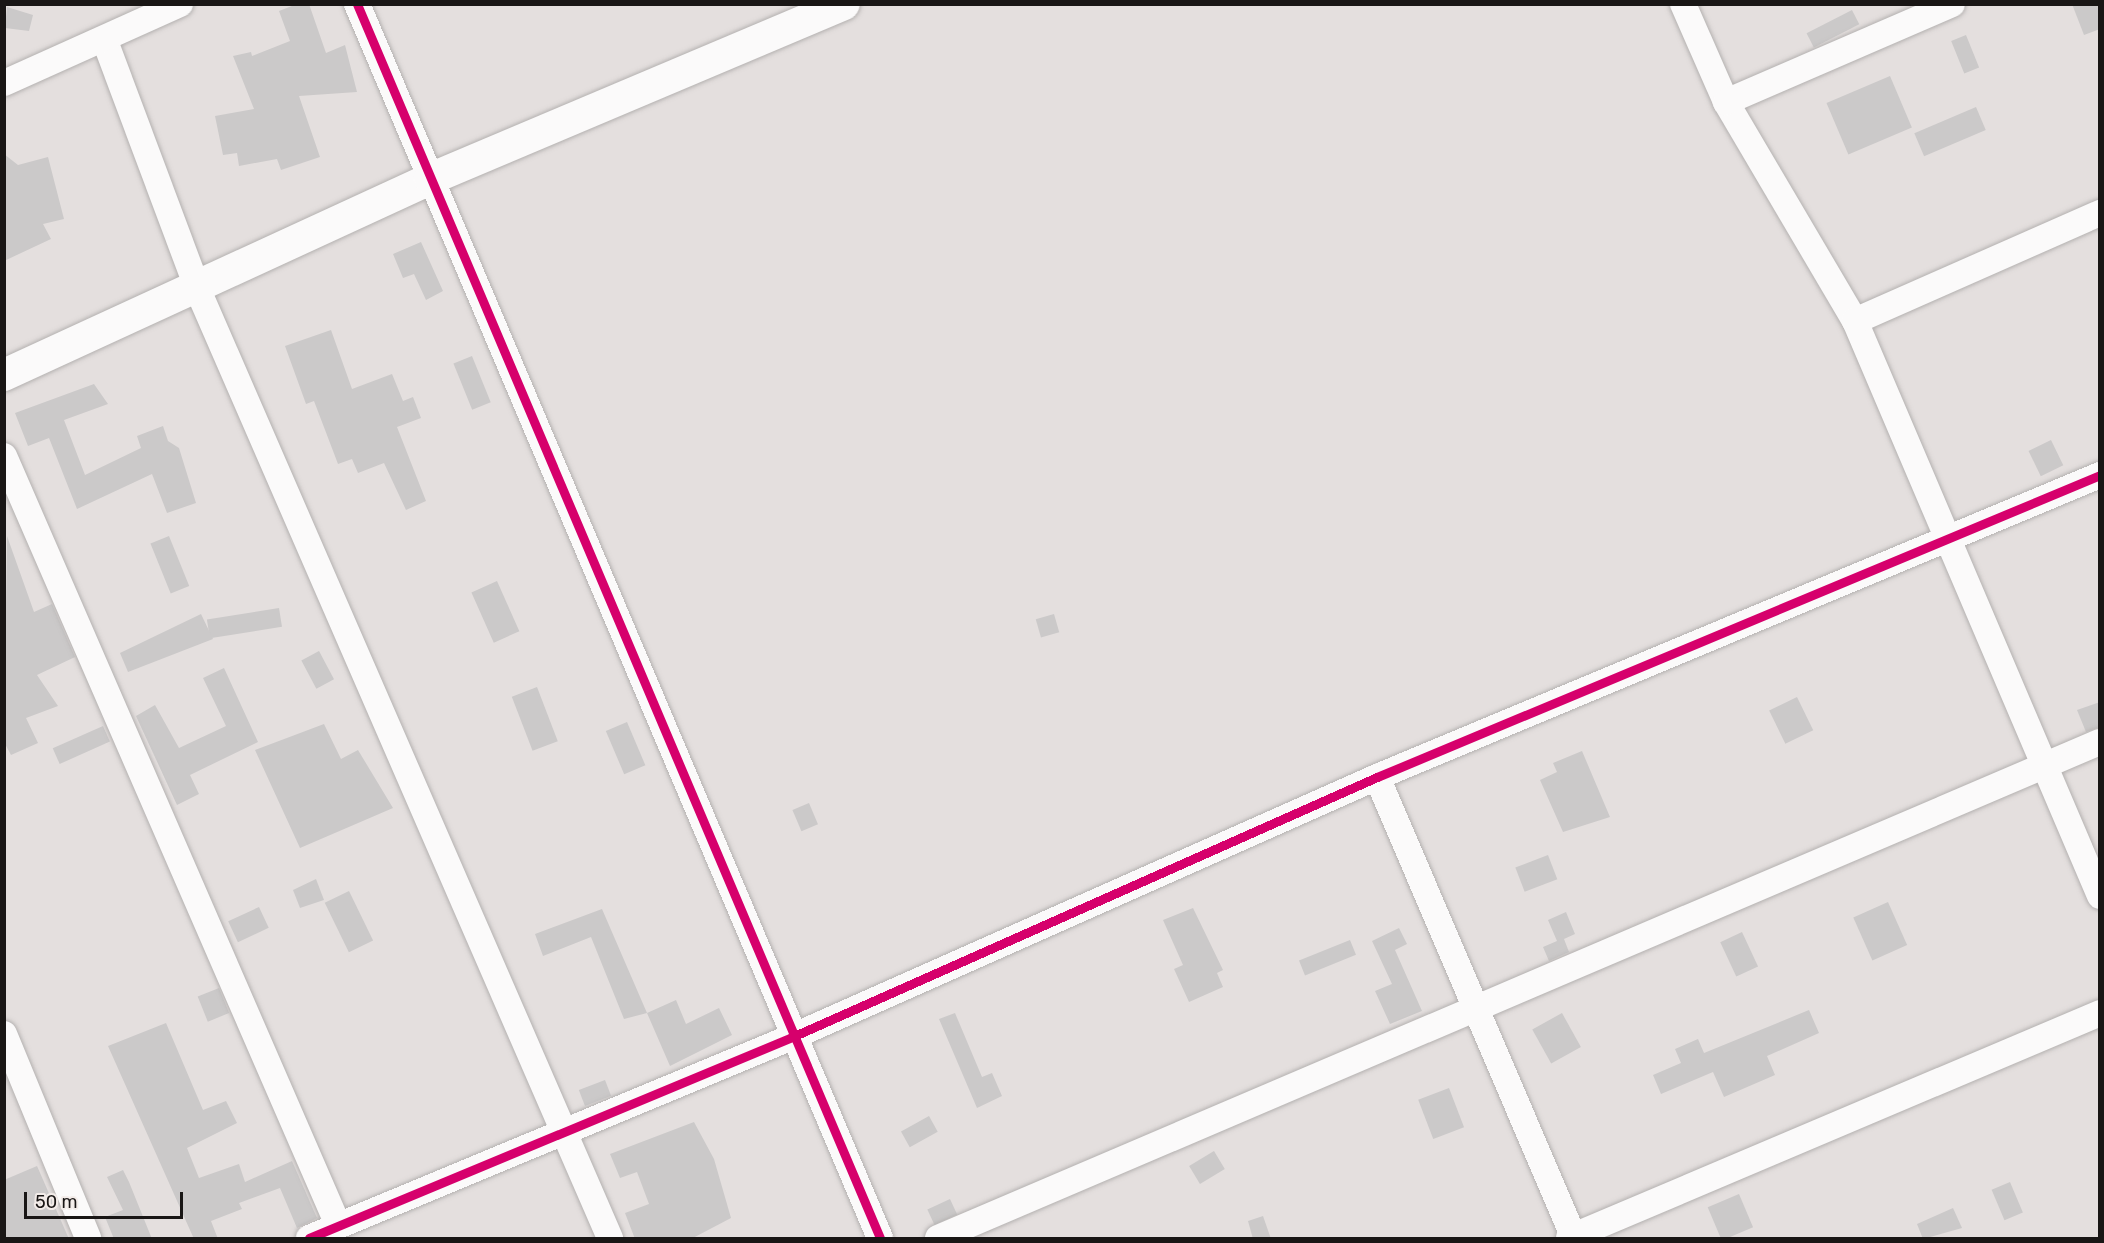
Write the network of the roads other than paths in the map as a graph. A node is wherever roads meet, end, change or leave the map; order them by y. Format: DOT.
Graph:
graph roads {
  1 [pos="180,4"];
  2 [pos="357,4"];
  3 [pos="844,4"];
  4 [pos="1683,4"];
  5 [pos="1952,4"];
  6 [pos="105,41"];
  7 [pos="4,83"];
  8 [pos="1726,102"];
  9 [pos="430,179"];
  10 [pos="2100,213"];
  11 [pos="198,290"];
  12 [pos="1855,321"];
  13 [pos="4,375"];
  14 [pos="4,456"];
  15 [pos="2100,475"];
  16 [pos="1950,539"];
  17 [pos="2100,741"];
  18 [pos="2043,765"];
  19 [pos="1377,777"];
  20 [pos="2100,896"];
  21 [pos="1474,1005"];
  22 [pos="2100,1013"];
  23 [pos="4,1034"];
  24 [pos="792,1037"];
  25 [pos="563,1133"];
  26 [pos="338,1225"];
  27 [pos="1572,1238"];
  28 [pos="88,1239"];
  29 [pos="309,1239"];
  30 [pos="610,1239"];
  31 [pos="880,1239"];
  32 [pos="938,1239"];
  1 -- 6 [label="street"];
  2 -- 9 [label="street"];
  3 -- 9 [label="street"];
  4 -- 8 [label="street"];
  5 -- 8 [label="street"];
  6 -- 7 [label="street"];
  6 -- 11 [label="street"];
  8 -- 12 [label="street"];
  9 -- 11 [label="street"];
  9 -- 24 [label="street"];
  10 -- 12 [label="street"];
  11 -- 13 [label="street"];
  11 -- 25 [label="street"];
  12 -- 16 [label="street"];
  14 -- 26 [label="street"];
  15 -- 16 [label="street"];
  16 -- 18 [label="street"];
  16 -- 19 [label="street"];
  17 -- 18 [label="street"];
  18 -- 20 [label="street"];
  18 -- 21 [label="street"];
  19 -- 21 [label="street"];
  19 -- 24 [label="street"];
  21 -- 27 [label="street"];
  21 -- 32 [label="street"];
  22 -- 27 [label="street"];
  23 -- 28 [label="street"];
  24 -- 25 [label="street"];
  24 -- 31 [label="street"];
  25 -- 26 [label="street"];
  25 -- 30 [label="street"];
  26 -- 29 [label="street"];
}
